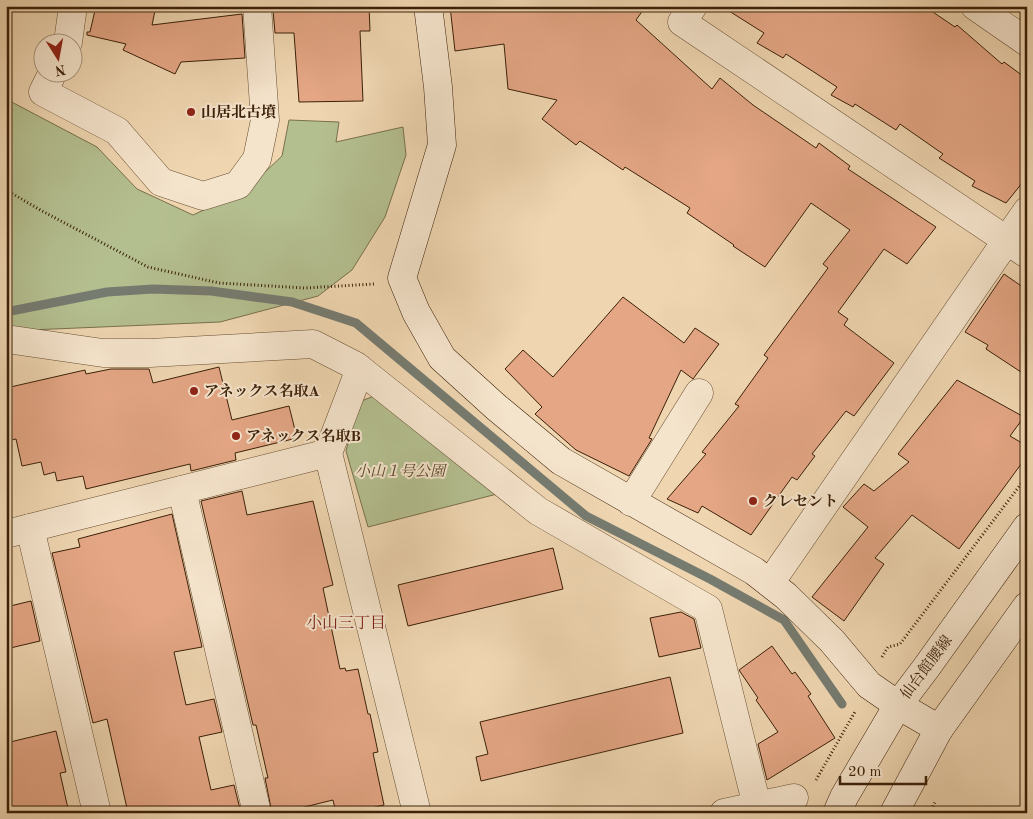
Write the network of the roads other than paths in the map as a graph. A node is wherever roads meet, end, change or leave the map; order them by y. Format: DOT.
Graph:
graph roads {
  1 [pos="73,6"];
  2 [pos="257,6"];
  3 [pos="428,6"];
  4 [pos="693,6"];
  5 [pos="976,6"];
  6 [pos="69,32"];
  7 [pos="1027,42"];
  8 [pos="48,82"];
  9 [pos="1027,210"];
  10 [pos="1016,247"];
  11 [pos="6,339"];
  12 [pos="360,369"];
  13 [pos="700,393"];
  14 [pos="328,453"];
  15 [pos="182,490"];
  16 [pos="631,502"];
  17 [pos="1027,528"];
  18 [pos="18,531"];
  19 [pos="770,584"];
  20 [pos="1027,606"];
  21 [pos="898,705"];
  22 [pos="939,729"];
  23 [pos="804,791"];
  24 [pos="757,806"];
  25 [pos="97,813"];
  26 [pos="256,813"];
  27 [pos="417,813"];
  28 [pos="724,813"];
  29 [pos="837,813"];
  30 [pos="894,813"];
  1 -- 6 [label="street"];
  2 -- 8 [label="street"];
  3 -- 16 [label="street"];
  4 -- 10 [label="street"];
  5 -- 7 [label="street"];
  9 -- 10 [label="street"];
  10 -- 19 [label="street"];
  11 -- 12 [label="street"];
  12 -- 14 [label="street"];
  12 -- 24 [label="street"];
  13 -- 16 [label="street"];
  14 -- 15 [label="street"];
  14 -- 27 [label="street"];
  15 -- 18 [label="street"];
  15 -- 26 [label="street"];
  16 -- 19 [label="street"];
  17 -- 21 [label="street, 仙台館腰線"];
  18 -- 25 [label="street"];
  19 -- 21 [label="street"];
  20 -- 22 [label="street"];
  21 -- 22 [label="street"];
  21 -- 29 [label="street, 仙台館腰線"];
  22 -- 30 [label="street"];
  23 -- 24 [label="street"];
  24 -- 28 [label="street"];
}
